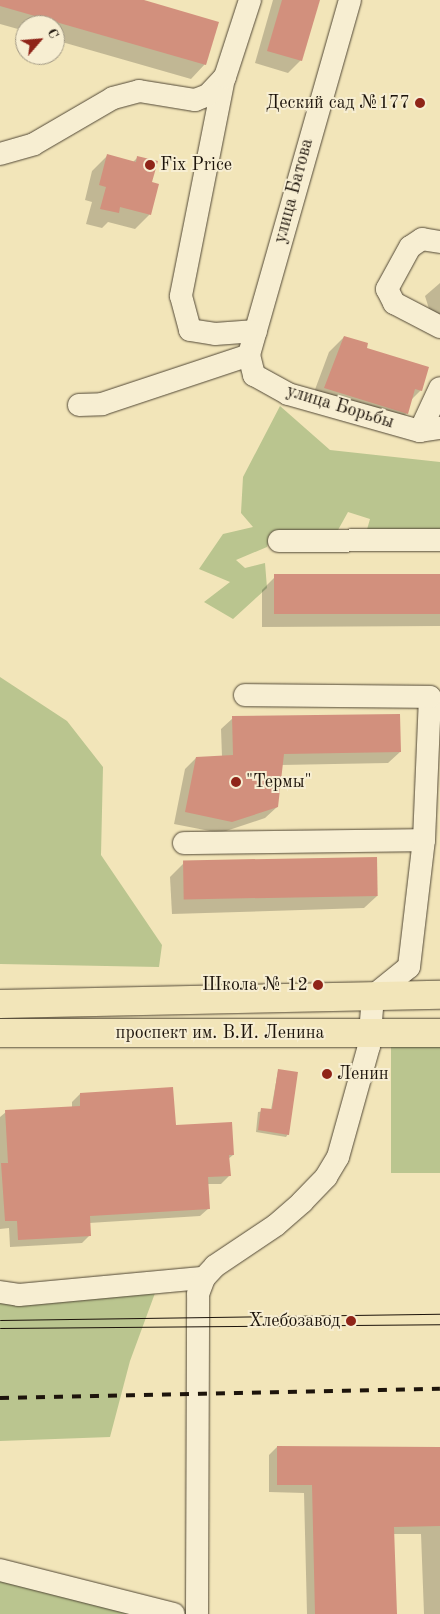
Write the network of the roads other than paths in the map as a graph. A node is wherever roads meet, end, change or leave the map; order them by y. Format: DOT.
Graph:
graph roads {
  1 [pos="250,0"];
  2 [pos="350,0"];
  3 [pos="225,78"];
  4 [pos="0,154"];
  5 [pos="440,242"];
  6 [pos="440,327"];
  7 [pos="256,331"];
  8 [pos="249,355"];
  9 [pos="440,388"];
  10 [pos="78,405"];
  11 [pos="430,430"];
  12 [pos="440,540"];
  13 [pos="279,542"];
  14 [pos="245,694"];
  15 [pos="435,696"];
  16 [pos="424,840"];
  17 [pos="184,844"];
  18 [pos="440,995"];
  19 [pos="373,996"];
  20 [pos="0,1004"];
  21 [pos="0,1033"];
  22 [pos="372,1033"];
  23 [pos="440,1033"];
  24 [pos="204,1278"];
  25 [pos="0,1292"];
  26 [pos="0,1570"];
  27 [pos="174,1614"];
  28 [pos="197,1614"];
  1 -- 3 [label="street"];
  2 -- 7 [label="street, улица Батова"];
  3 -- 4 [label="street"];
  3 -- 7 [label="street"];
  5 -- 6 [label="street"];
  7 -- 8 [label="street, улица Батова"];
  8 -- 10 [label="street"];
  8 -- 11 [label="street, улица Борьбы"];
  9 -- 11 [label="street"];
  12 -- 13 [label="street"];
  14 -- 15 [label="street"];
  15 -- 16 [label="street"];
  16 -- 17 [label="street"];
  16 -- 19 [label="street"];
  18 -- 19 [label="main road, проспект им. В.И. Ленина"];
  19 -- 20 [label="main road, проспект им. В.И. Ленина"];
  19 -- 22 [label="street"];
  21 -- 22 [label="main road, проспект им. В.И. Ленина"];
  22 -- 23 [label="main road, проспект им. В.И. Ленина"];
  22 -- 24 [label="street"];
  24 -- 25 [label="street"];
  24 -- 28 [label="street"];
  26 -- 27 [label="street"];
}
